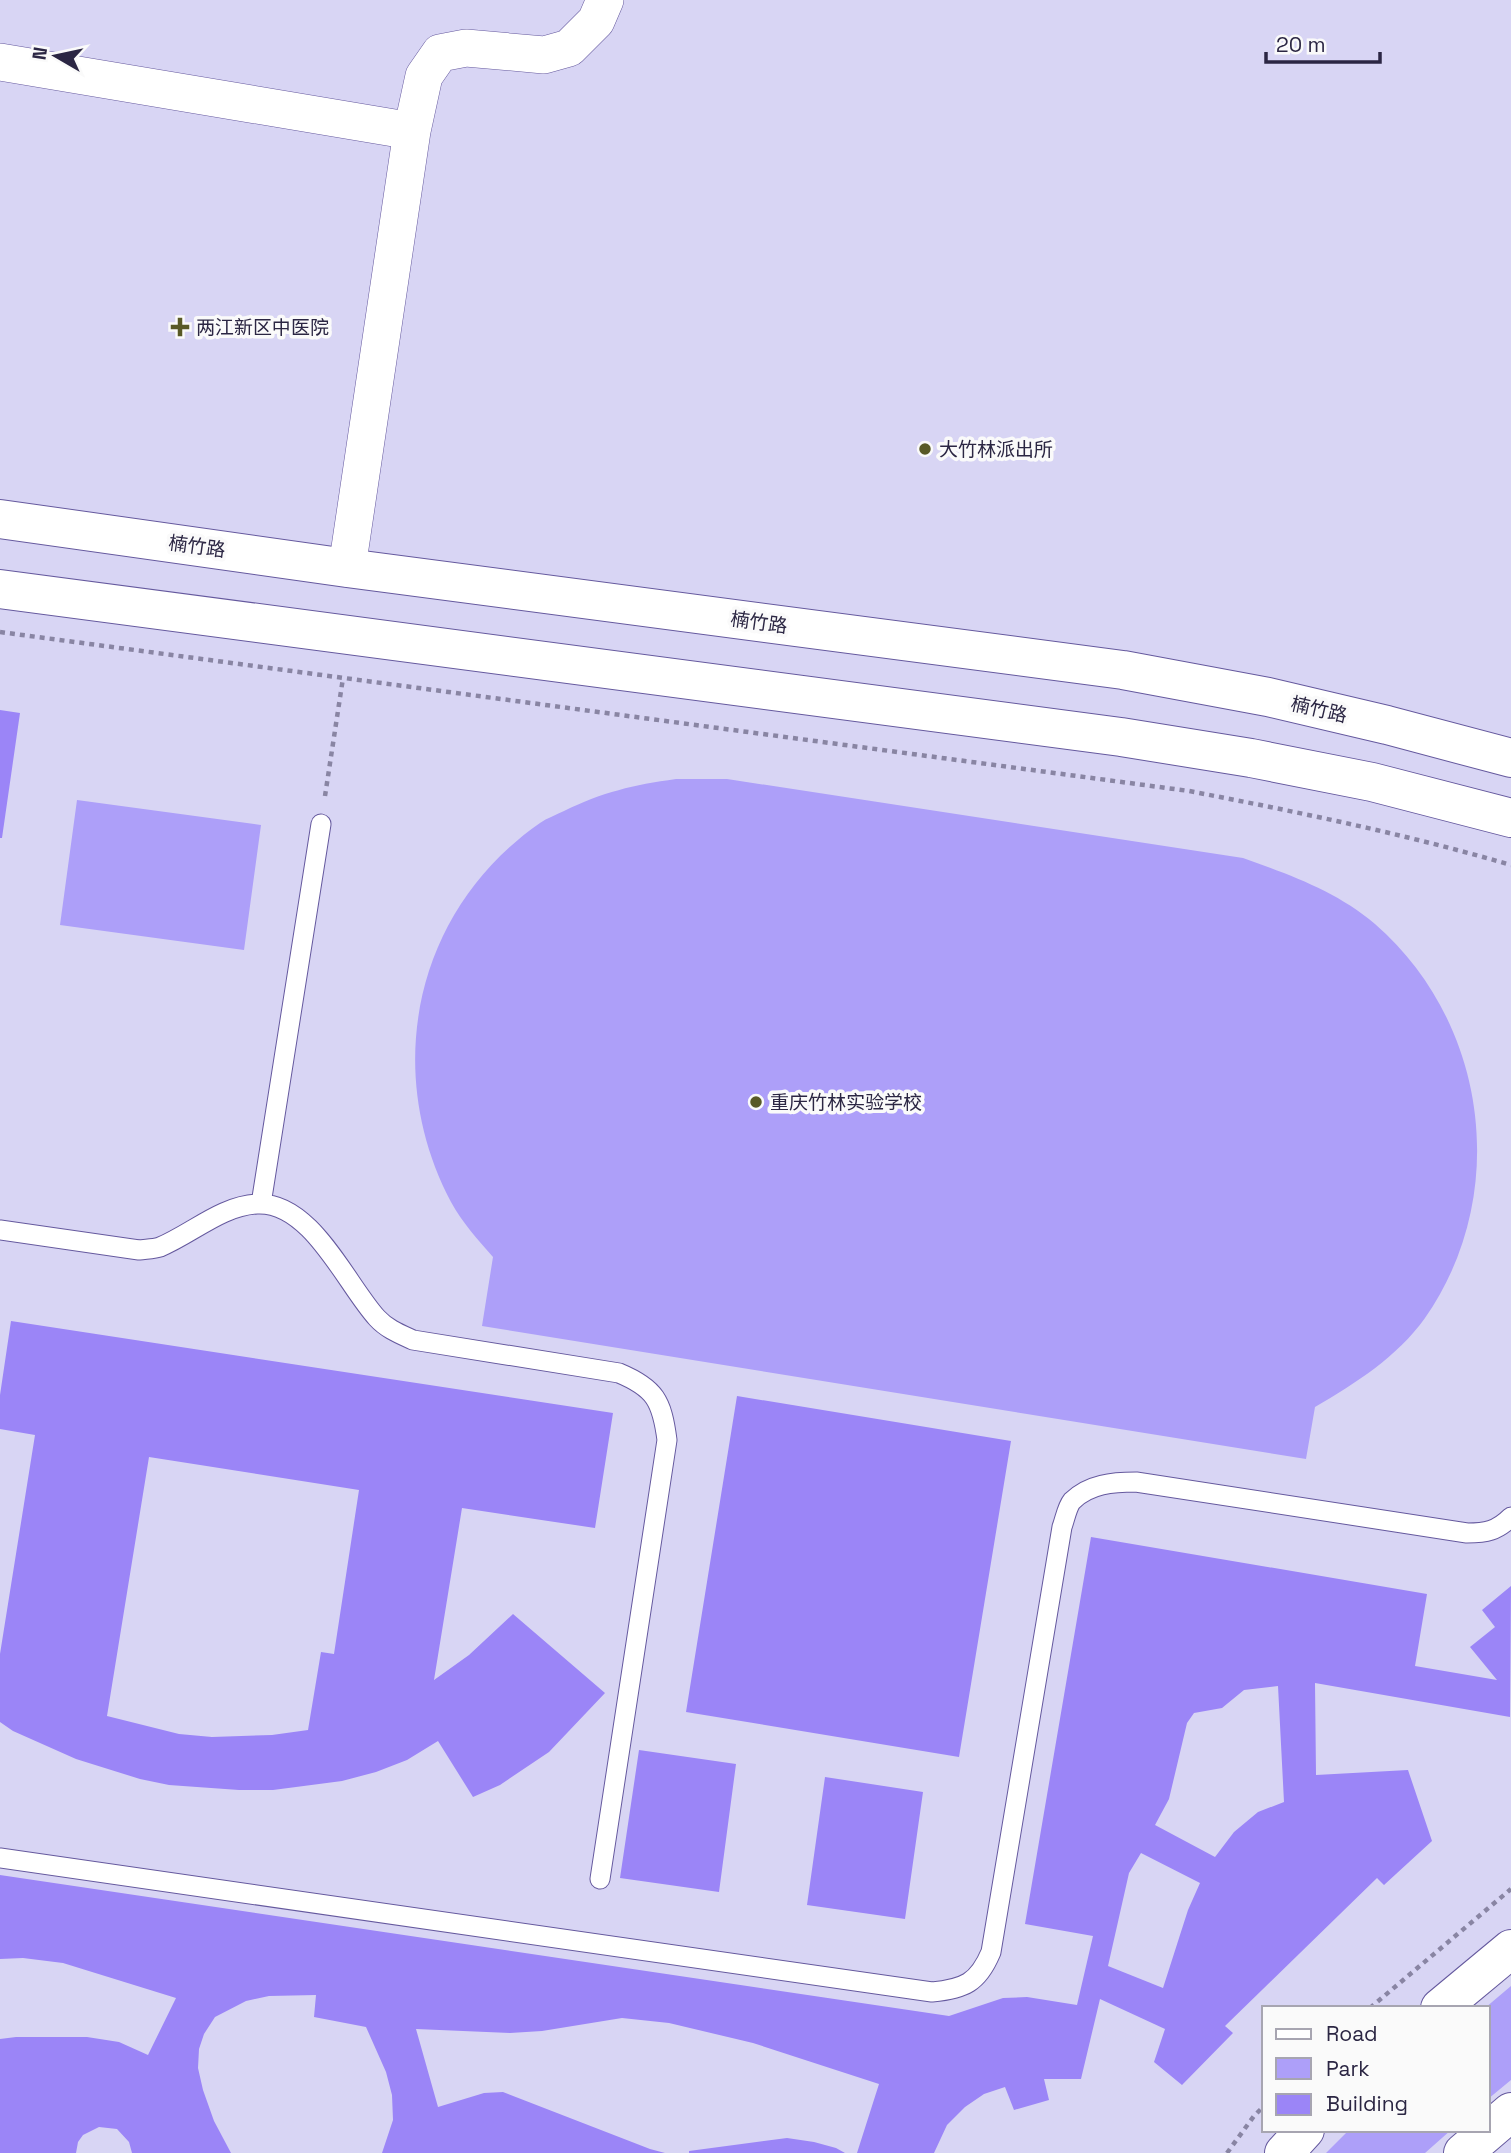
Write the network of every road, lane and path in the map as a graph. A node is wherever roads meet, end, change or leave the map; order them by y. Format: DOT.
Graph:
graph roads {
  1 [pos="605,0"];
  2 [pos="0,62"];
  3 [pos="412,131"];
  4 [pos="0,519"];
  5 [pos="347,568"];
  6 [pos="0,589"];
  7 [pos="0,632"];
  8 [pos="343,678"];
  9 [pos="1511,758"];
  10 [pos="1511,818"];
  11 [pos="321,824"];
  12 [pos="1511,865"];
  13 [pos="261,1204"];
  14 [pos="0,1230"];
  15 [pos="1511,1517"];
  16 [pos="0,1858"];
  17 [pos="600,1879"];
  18 [pos="1511,1889"];
  19 [pos="1511,1949"];
  20 [pos="1372,2006"];
  21 [pos="1442,2006"];
  22 [pos="1262,2108"];
  23 [pos="1511,2112"];
  24 [pos="1490,2130"];
  25 [pos="1304,2132"];
  26 [pos="1488,2132"];
  27 [pos="1227,2153"];
  28 [pos="1284,2153"];
  29 [pos="1463,2153"];
  1 -- 3 [label="street"];
  2 -- 3 [label="street"];
  3 -- 5 [label="street"];
  4 -- 5 [label="main road, 楠竹路"];
  5 -- 9 [label="main road, 楠竹路"];
  6 -- 10 [label="main road"];
  7 -- 8 [label="path"];
  8 -- 11 [label="path"];
  8 -- 12 [label="path"];
  11 -- 13 [label="lane"];
  13 -- 14 [label="lane"];
  13 -- 17 [label="lane"];
  15 -- 16 [label="lane"];
  18 -- 20 [label="path"];
  19 -- 21 [label="main road"];
  22 -- 27 [label="path"];
  23 -- 24 [label="main road"];
  25 -- 28 [label="main road"];
  26 -- 29 [label="main road"];
}
